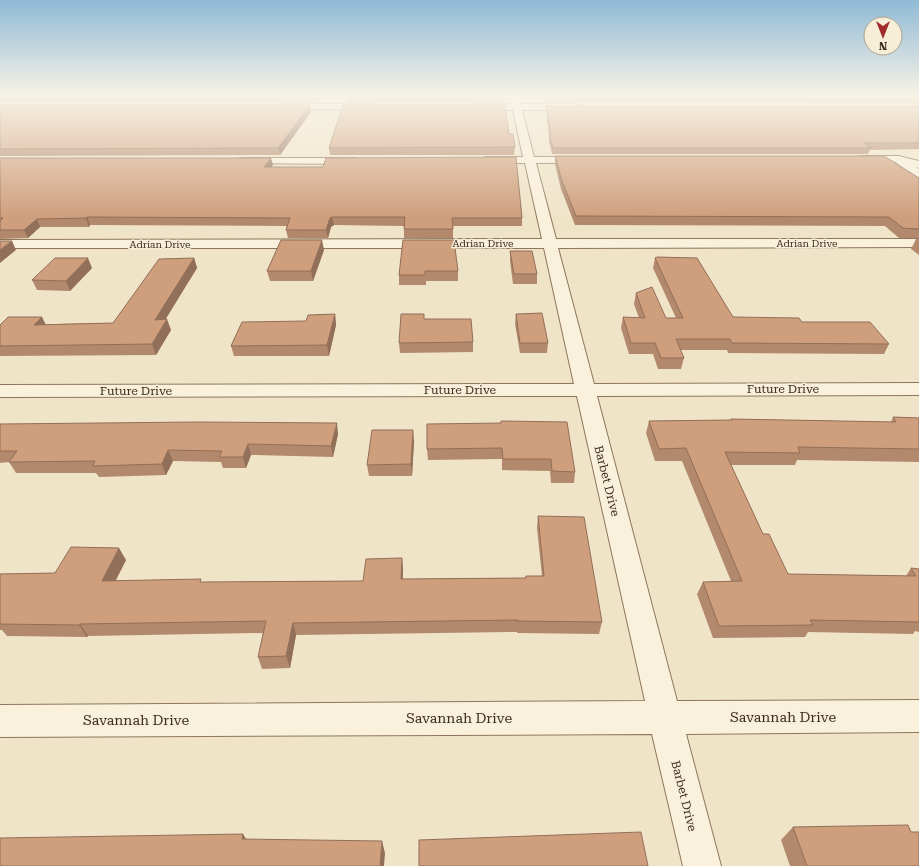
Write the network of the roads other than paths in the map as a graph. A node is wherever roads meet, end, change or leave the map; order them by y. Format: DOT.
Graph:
graph roads {
  1 [pos="524,136"];
  2 [pos="898,159"];
  3 [pos="919,159"];
  4 [pos="474,160"];
  5 [pos="530,160"];
  6 [pos="600,160"];
  7 [pos="850,160"];
  8 [pos="229,161"];
  9 [pos="364,161"];
  10 [pos="919,165"];
  11 [pos="919,174"];
  12 [pos="550,243"];
  13 [pos="919,243"];
  14 [pos="0,244"];
  15 [pos="584,389"];
  16 [pos="919,389"];
  17 [pos="0,391"];
  18 [pos="919,716"];
  19 [pos="664,717"];
  20 [pos="0,720"];
  21 [pos="702,866"];
  1 -- 5 [label="street, Barbet Drive"];
  2 -- 3 [label="street"];
  2 -- 7 [label="street"];
  2 -- 10 [label="street"];
  2 -- 11 [label="street"];
  4 -- 5 [label="street"];
  5 -- 6 [label="street"];
  5 -- 12 [label="street, Barbet Drive"];
  8 -- 9 [label="street"];
  12 -- 13 [label="street, Adrian Drive"];
  12 -- 14 [label="street, Adrian Drive"];
  12 -- 15 [label="street, Barbet Drive"];
  15 -- 16 [label="street, Future Drive"];
  15 -- 17 [label="street, Future Drive"];
  15 -- 19 [label="street, Barbet Drive"];
  18 -- 19 [label="street, Savannah Drive"];
  19 -- 20 [label="street, Savannah Drive"];
  19 -- 21 [label="street, Barbet Drive"];
}
